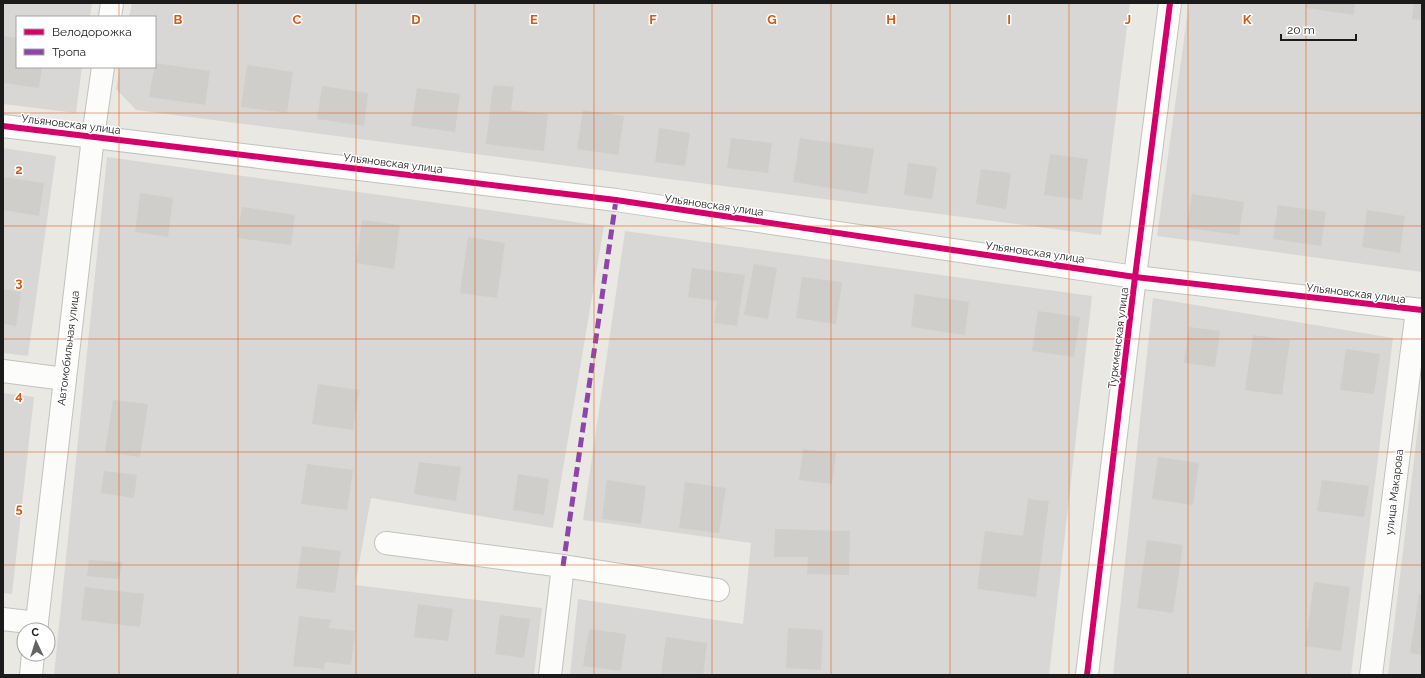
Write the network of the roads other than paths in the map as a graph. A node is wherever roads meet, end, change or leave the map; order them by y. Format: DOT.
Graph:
graph roads {
  1 [pos="112,3"];
  2 [pos="1170,3"];
  3 [pos="110,16"];
  4 [pos="103,68"];
  5 [pos="3,126"];
  6 [pos="93,137"];
  7 [pos="1135,277"];
  8 [pos="1420,310"];
  9 [pos="3,371"];
  10 [pos="65,379"];
  11 [pos="386,543"];
  12 [pos="563,566"];
  13 [pos="718,590"];
  14 [pos="3,619"];
  15 [pos="17,622"];
  16 [pos="36,622"];
  17 [pos="32,662"];
  18 [pos="31,675"];
  19 [pos="550,675"];
  20 [pos="1088,675"];
  21 [pos="1371,675"];
  1 -- 3 [label="street"];
  2 -- 7 [label="street, Туркменская улица"];
  4 -- 6 [label="street, Автомобильная улица"];
  5 -- 6 [label="street, Ульяновская улица"];
  6 -- 7 [label="street, Ульяновская улица"];
  6 -- 10 [label="street, Автомобильная улица"];
  7 -- 8 [label="street, Ульяновская улица"];
  7 -- 20 [label="street, Туркменская улица"];
  8 -- 21 [label="street, улица Макарова"];
  9 -- 10 [label="street"];
  10 -- 16 [label="street, Автомобильная улица"];
  11 -- 12 [label="street"];
  12 -- 13 [label="street"];
  12 -- 19 [label="street"];
  14 -- 15 [label="street"];
  17 -- 18 [label="street"];
}
